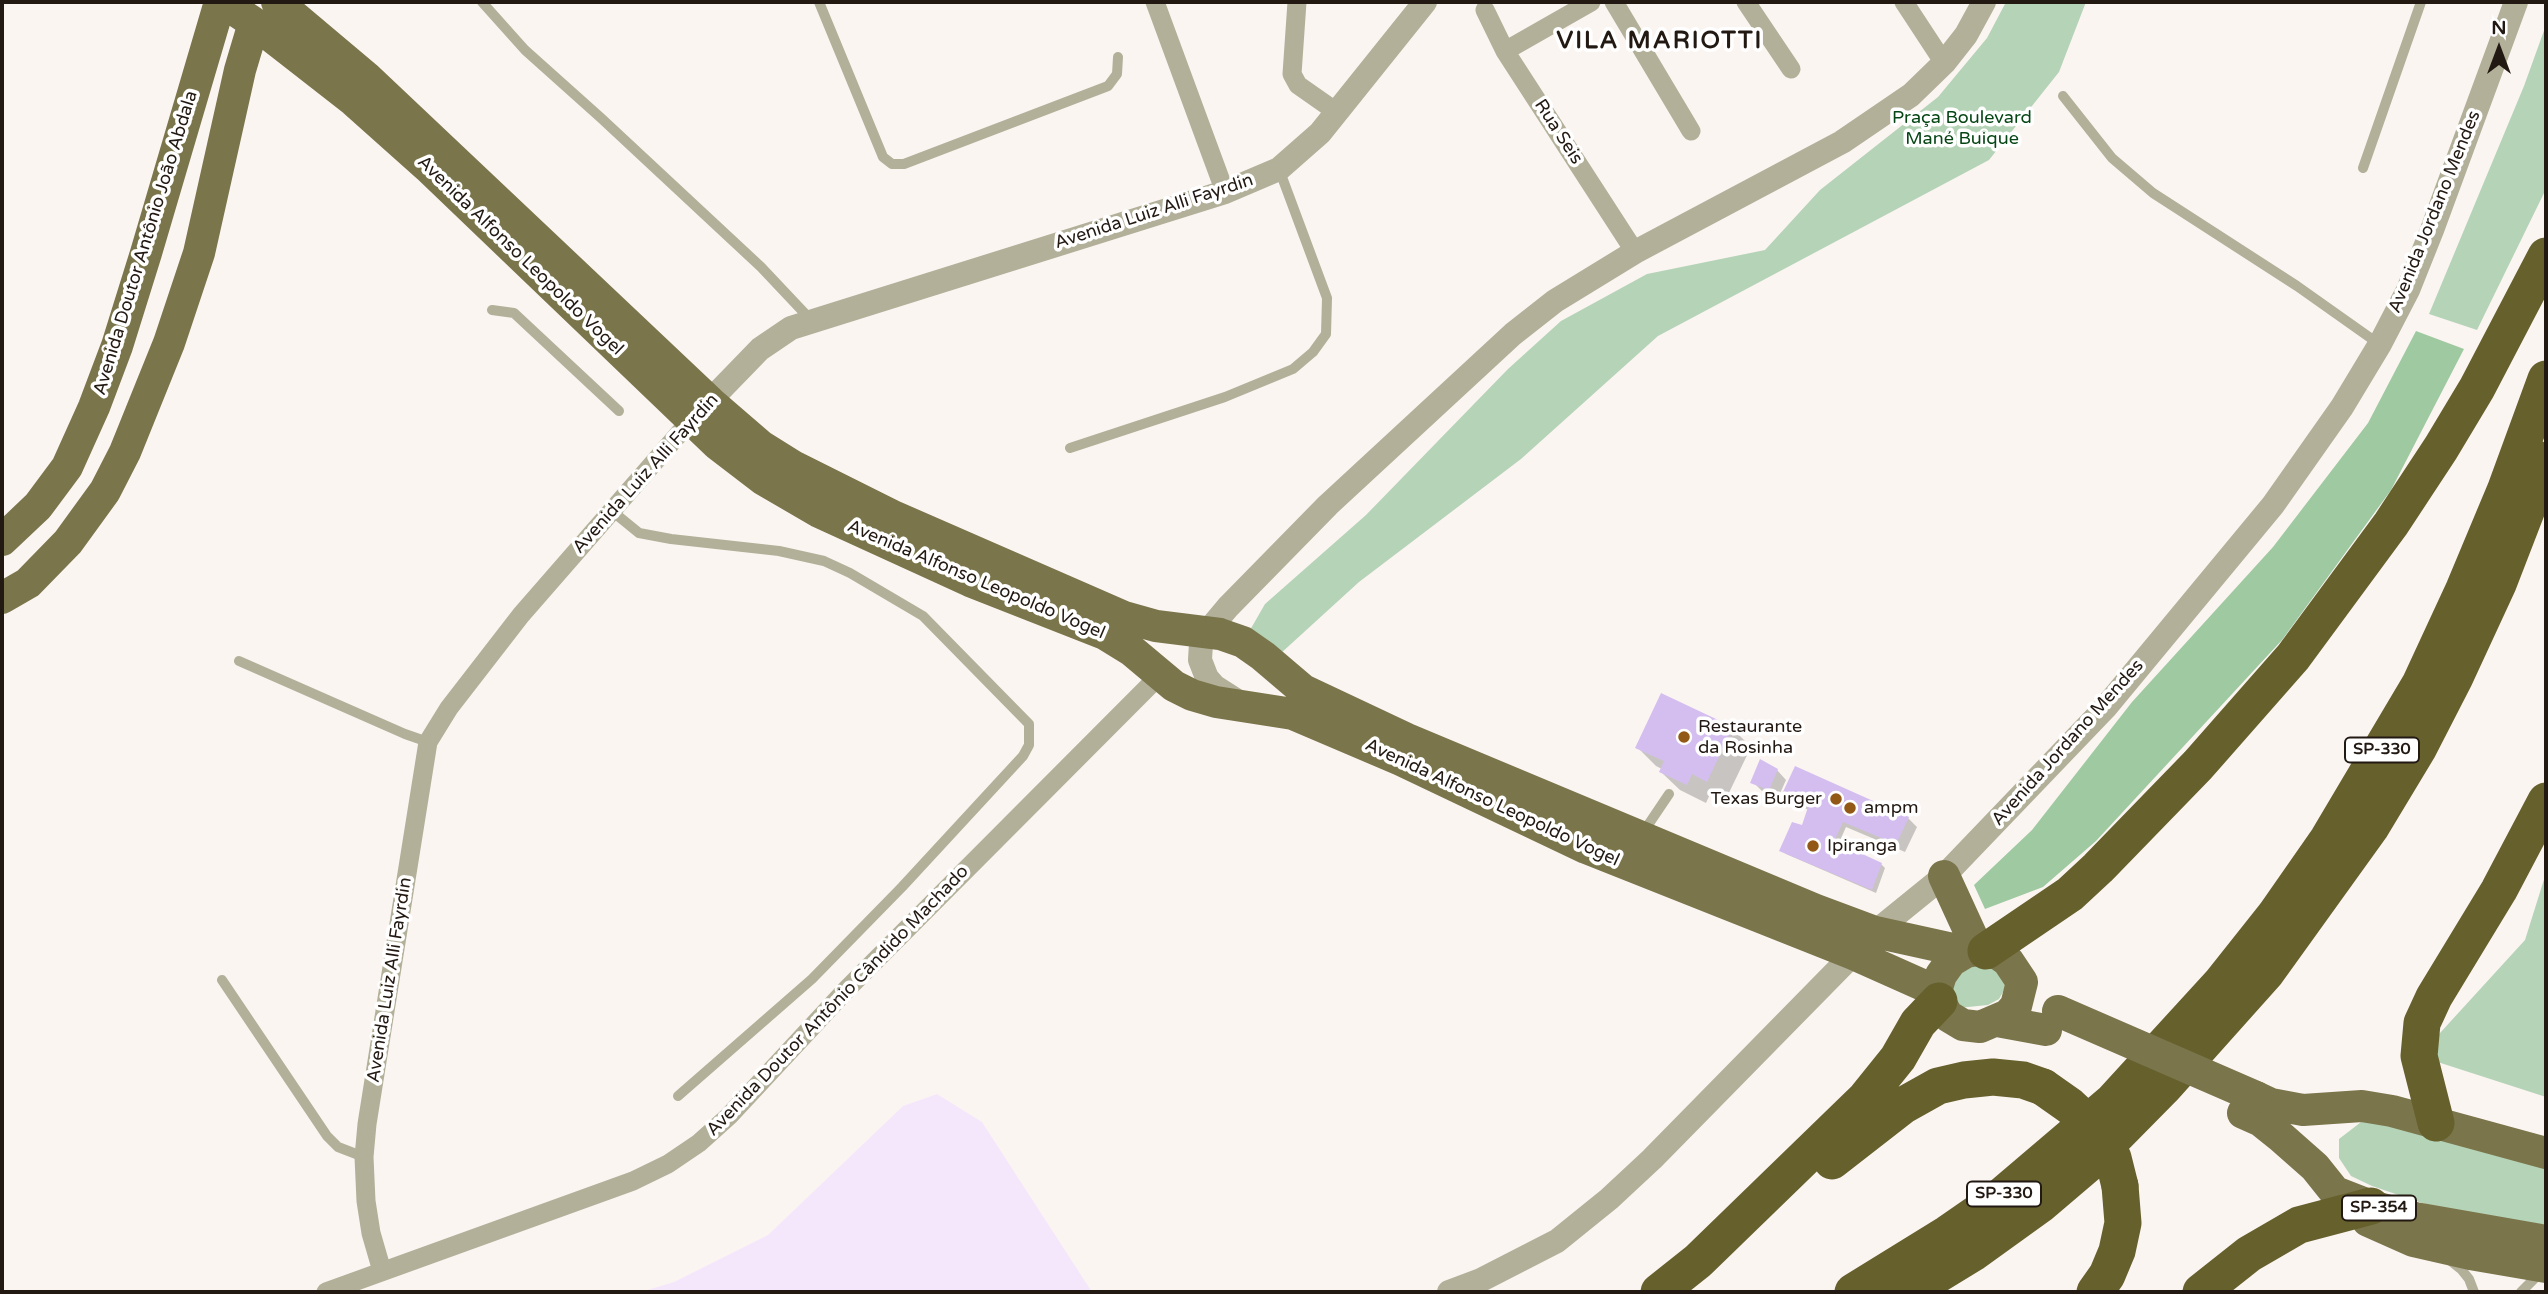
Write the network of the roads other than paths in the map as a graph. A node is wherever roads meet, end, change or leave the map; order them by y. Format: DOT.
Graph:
graph roads {
  1 [pos="221,2"];
  2 [pos="277,2"];
  3 [pos="482,2"];
  4 [pos="819,2"];
  5 [pos="1155,2"];
  6 [pos="1297,2"];
  7 [pos="1425,2"];
  8 [pos="1591,2"];
  9 [pos="1614,2"];
  10 [pos="1746,2"];
  11 [pos="1904,2"];
  12 [pos="1984,2"];
  13 [pos="2421,2"];
  14 [pos="2515,2"];
  15 [pos="1485,10"];
  16 [pos="258,12"];
  17 [pos="1505,51"];
  18 [pos="1118,57"];
  19 [pos="1944,63"];
  20 [pos="1791,69"];
  21 [pos="2063,96"];
  22 [pos="1338,113"];
  23 [pos="1691,131"];
  24 [pos="2363,168"];
  25 [pos="1279,169"];
  26 [pos="1225,192"];
  27 [pos="1634,251"];
  28 [pos="2546,256"];
  29 [pos="492,310"];
  30 [pos="813,321"];
  31 [pos="2379,344"];
  32 [pos="2546,379"];
  33 [pos="619,411"];
  34 [pos="701,411"];
  35 [pos="1070,448"];
  36 [pos="2546,460"];
  37 [pos="612,511"];
  38 [pos="2,540"];
  39 [pos="2,598"];
  40 [pos="1207,632"];
  41 [pos="239,661"];
  42 [pos="1160,675"];
  43 [pos="1245,706"];
  44 [pos="428,742"];
  45 [pos="1669,794"];
  46 [pos="2546,801"];
  47 [pos="1640,836"];
  48 [pos="1944,876"];
  49 [pos="1875,932"];
  50 [pos="1976,951"];
  51 [pos="1853,954"];
  52 [pos="222,980"];
  53 [pos="2022,982"];
  54 [pos="1938,996"];
  55 [pos="1997,1021"];
  56 [pos="2052,1021"];
  57 [pos="678,1096"];
  58 [pos="2249,1105"];
  59 [pos="2336,1107"];
  60 [pos="2436,1123"];
  61 [pos="2546,1153"];
  62 [pos="364,1157"];
  63 [pos="2315,1167"];
  64 [pos="2350,1203"];
  65 [pos="2413,1241"];
  66 [pos="2546,1258"];
  67 [pos="1698,1261"];
  68 [pos="382,1271"];
  69 [pos="326,1292"];
  70 [pos="1450,1292"];
  71 [pos="1659,1292"];
  72 [pos="1853,1292"];
  73 [pos="1909,1292"];
  74 [pos="2095,1292"];
  75 [pos="2201,1292"];
  76 [pos="2474,1292"];
  77 [pos="2521,1292"];
  1 -- 16 [label="main road, Avenida Alfonso Leopoldo Vogel"];
  1 -- 38 [label="main road, Avenida Doutor Antônio João Abdala"];
  2 -- 34 [label="main road, Avenida Alfonso Leopoldo Vogel"];
  3 -- 30 [label="lane"];
  4 -- 18 [label="lane"];
  5 -- 26 [label="street"];
  6 -- 22 [label="street"];
  7 -- 22 [label="street, Avenida Luiz Alli Fayrdin"];
  8 -- 17 [label="street"];
  9 -- 23 [label="street"];
  10 -- 20 [label="street"];
  11 -- 19 [label="street"];
  12 -- 19 [label="street"];
  13 -- 24 [label="lane"];
  14 -- 31 [label="street, Avenida Jordano Mendes"];
  15 -- 17 [label="street, Rua Seis"];
  16 -- 34 [label="main road, Avenida Alfonso Leopoldo Vogel"];
  16 -- 39 [label="main road"];
  17 -- 27 [label="street, Rua Seis"];
  19 -- 27 [label="street"];
  21 -- 31 [label="lane"];
  22 -- 25 [label="street, Avenida Luiz Alli Fayrdin"];
  25 -- 26 [label="street, Avenida Luiz Alli Fayrdin"];
  25 -- 35 [label="lane"];
  26 -- 30 [label="street, Avenida Luiz Alli Fayrdin"];
  27 -- 40 [label="street"];
  28 -- 50 [label="highway"];
  29 -- 33 [label="lane"];
  30 -- 34 [label="street, Avenida Luiz Alli Fayrdin"];
  31 -- 48 [label="street, Avenida Jordano Mendes"];
  32 -- 72 [label="highway, SP-330"];
  34 -- 37 [label="street, Avenida Luiz Alli Fayrdin"];
  34 -- 40 [label="main road, Avenida Alfonso Leopoldo Vogel"];
  34 -- 42 [label="main road, Avenida Alfonso Leopoldo Vogel"];
  36 -- 73 [label="highway, SP-330"];
  37 -- 44 [label="street, Avenida Luiz Alli Fayrdin"];
  37 -- 57 [label="lane"];
  40 -- 43 [label="street"];
  40 -- 47 [label="main road, Avenida Alfonso Leopoldo Vogel"];
  41 -- 44 [label="lane"];
  42 -- 43 [label="main road, Avenida Alfonso Leopoldo Vogel"];
  42 -- 68 [label="street, Avenida Doutor Antônio Cândido Machado"];
  43 -- 51 [label="main road, Avenida Alfonso Leopoldo Vogel"];
  44 -- 62 [label="street, Avenida Luiz Alli Fayrdin"];
  45 -- 47 [label="lane"];
  46 -- 60 [label="highway"];
  47 -- 49 [label="main road, Avenida Alfonso Leopoldo Vogel"];
  48 -- 49 [label="street, Avenida Jordano Mendes"];
  48 -- 50 [label="main road"];
  49 -- 50 [label="main road, SP-354"];
  49 -- 51 [label="street, Avenida Jordano Mendes"];
  50 -- 53 [label="main road, SP-354"];
  50 -- 54 [label="main road"];
  51 -- 54 [label="main road, SP-354"];
  51 -- 70 [label="street, Avenida Jordano Mendes"];
  52 -- 62 [label="lane"];
  53 -- 55 [label="main road"];
  53 -- 56 [label="main road, SP-354"];
  54 -- 55 [label="main road, SP-354"];
  54 -- 67 [label="highway"];
  55 -- 56 [label="main road, SP-354"];
  56 -- 58 [label="main road, SP-354, bridge"];
  58 -- 59 [label="main road, SP-354"];
  58 -- 63 [label="main road, SP-354"];
  59 -- 60 [label="main road, SP-354"];
  59 -- 63 [label="main road"];
  60 -- 61 [label="main road, SP-354"];
  62 -- 68 [label="street, Avenida Luiz Alli Fayrdin"];
  63 -- 64 [label="main road, SP-354"];
  64 -- 65 [label="main road, SP-354"];
  64 -- 66 [label="main road, SP-354"];
  64 -- 75 [label="highway"];
  65 -- 66 [label="main road, SP-354"];
  65 -- 76 [label="lane"];
  66 -- 77 [label="lane"];
  67 -- 71 [label="highway"];
  67 -- 74 [label="highway, bridge"];
  68 -- 69 [label="street"];
}
